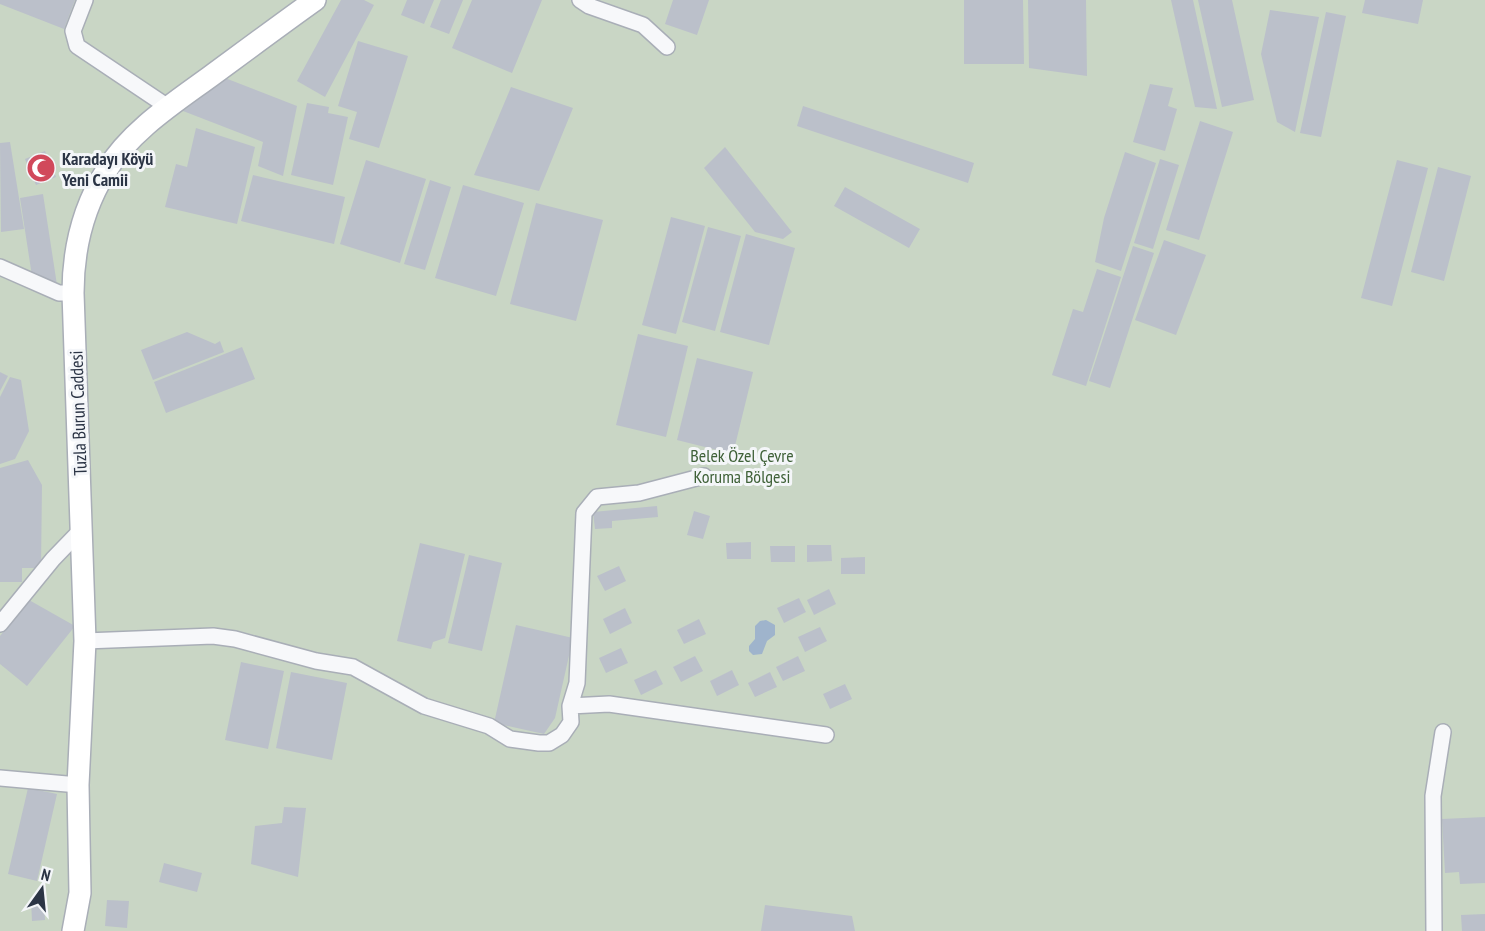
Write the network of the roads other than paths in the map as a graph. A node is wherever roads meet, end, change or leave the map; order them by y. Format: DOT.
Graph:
graph roads {
  1 [pos="85,0"];
  2 [pos="315,0"];
  3 [pos="580,0"];
  4 [pos="667,47"];
  5 [pos="168,107"];
  6 [pos="0,267"];
  7 [pos="74,293"];
  8 [pos="704,476"];
  9 [pos="82,529"];
  10 [pos="0,624"];
  11 [pos="85,641"];
  12 [pos="570,706"];
  13 [pos="1443,732"];
  14 [pos="826,735"];
  15 [pos="0,778"];
  16 [pos="78,785"];
  17 [pos="73,931"];
  18 [pos="1434,931"];
  1 -- 5 [label="street"];
  2 -- 5 [label="main road, Tuzla Burun Caddesi"];
  3 -- 4 [label="street"];
  5 -- 7 [label="main road, Tuzla Burun Caddesi"];
  6 -- 7 [label="street"];
  7 -- 9 [label="main road, Tuzla Burun Caddesi"];
  8 -- 12 [label="street"];
  9 -- 10 [label="street"];
  9 -- 11 [label="main road, Tuzla Burun Caddesi"];
  11 -- 12 [label="street"];
  11 -- 16 [label="main road, Tuzla Burun Caddesi"];
  12 -- 14 [label="street"];
  13 -- 18 [label="street"];
  15 -- 16 [label="street"];
  16 -- 17 [label="main road, Tuzla Burun Caddesi"];
}
